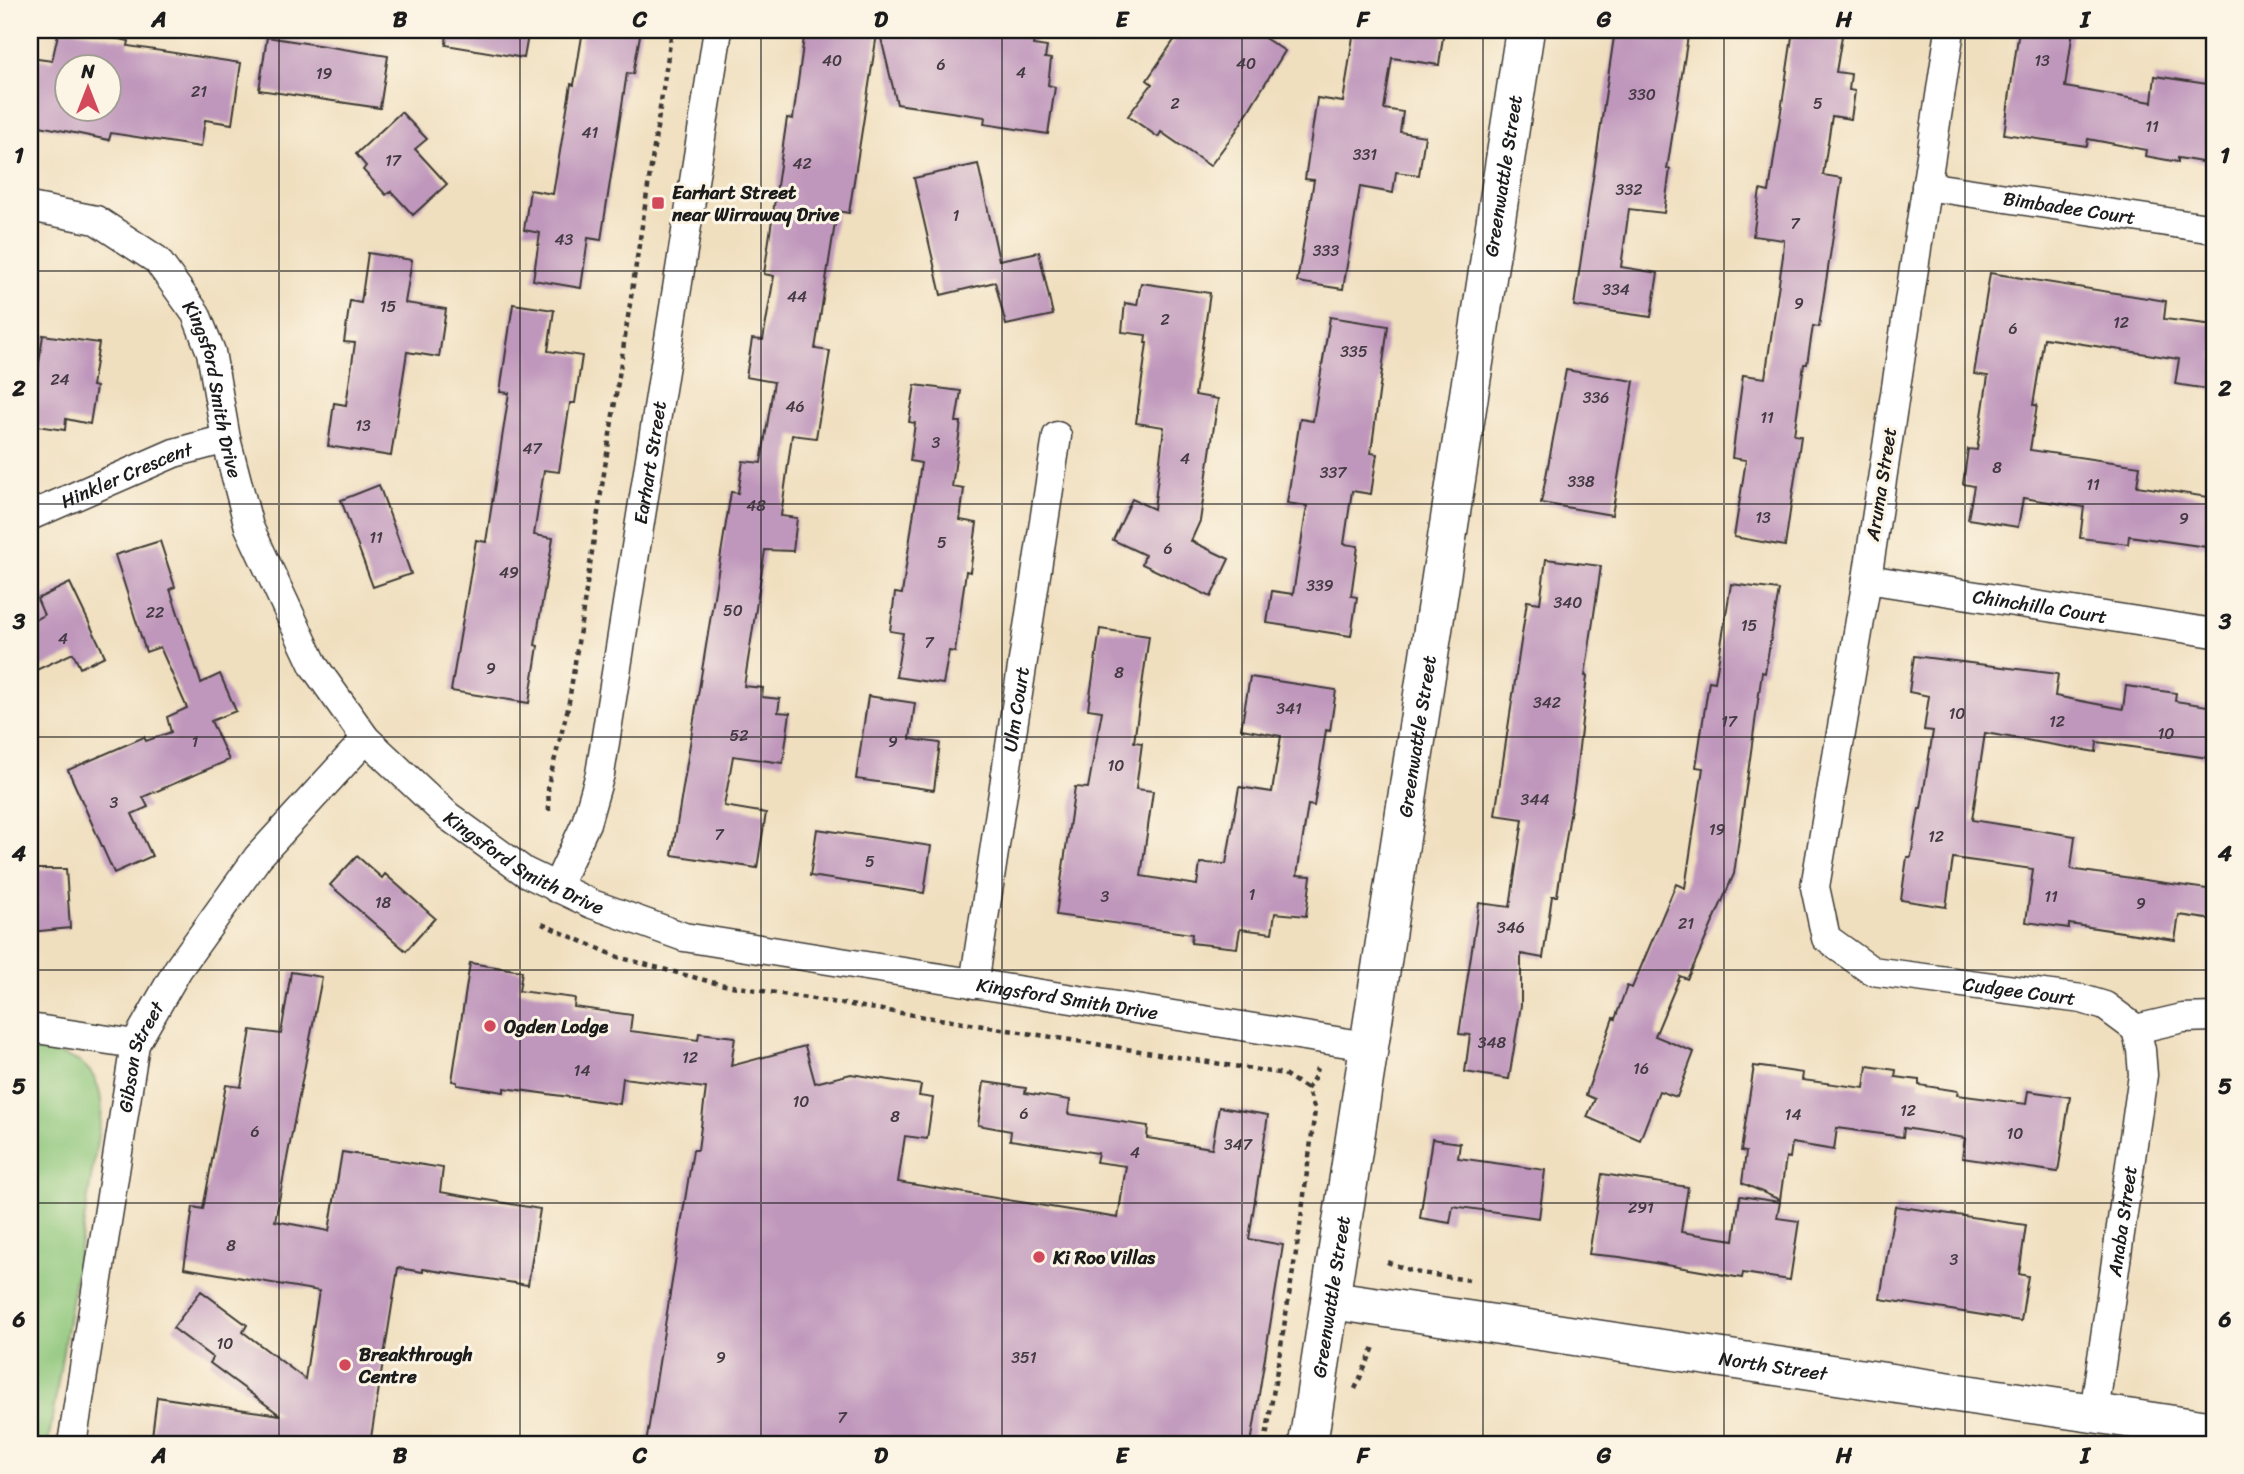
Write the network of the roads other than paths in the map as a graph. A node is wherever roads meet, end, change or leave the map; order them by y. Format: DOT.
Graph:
graph roads {
  1 [pos="718,30"];
  2 [pos="1525,30"];
  3 [pos="1950,30"];
  4 [pos="1926,186"];
  5 [pos="30,207"];
  6 [pos="2214,229"];
  7 [pos="1057,436"];
  8 [pos="226,439"];
  9 [pos="30,516"];
  10 [pos="1867,579"];
  11 [pos="2214,633"];
  12 [pos="366,739"];
  13 [pos="556,888"];
  14 [pos="1826,937"];
  15 [pos="974,984"];
  16 [pos="2214,1017"];
  17 [pos="30,1028"];
  18 [pos="2136,1029"];
  19 [pos="135,1044"];
  20 [pos="1367,1046"];
  21 [pos="1332,1300"];
  22 [pos="2094,1413"];
  23 [pos="2214,1431"];
  24 [pos="72,1444"];
  25 [pos="1308,1444"];
  1 -- 13 [label="street, Earhart Street"];
  2 -- 20 [label="main road, Greenwattle Street"];
  3 -- 4 [label="street, Aruma Street"];
  4 -- 6 [label="street, Bimbadee Court"];
  4 -- 10 [label="street, Aruma Street"];
  5 -- 8 [label="street, Kingsford Smith Drive"];
  7 -- 15 [label="street, Ulm Court"];
  8 -- 9 [label="street, Hinkler Crescent"];
  8 -- 12 [label="street, Kingsford Smith Drive"];
  10 -- 11 [label="street, Chinchilla Court"];
  10 -- 14 [label="street, Aruma Street"];
  12 -- 13 [label="street, Kingsford Smith Drive"];
  12 -- 19 [label="street, Gibson Street"];
  13 -- 15 [label="street, Kingsford Smith Drive"];
  14 -- 18 [label="street, Cudgee Court"];
  15 -- 20 [label="street, Kingsford Smith Drive"];
  16 -- 18 [label="street"];
  17 -- 19 [label="street"];
  18 -- 22 [label="street, Anaba Street"];
  19 -- 24 [label="street, Gibson Street"];
  20 -- 21 [label="main road, Greenwattle Street"];
  21 -- 22 [label="main road, North Street"];
  21 -- 25 [label="main road, Greenwattle Street"];
  22 -- 23 [label="main road, North Street"];
}
